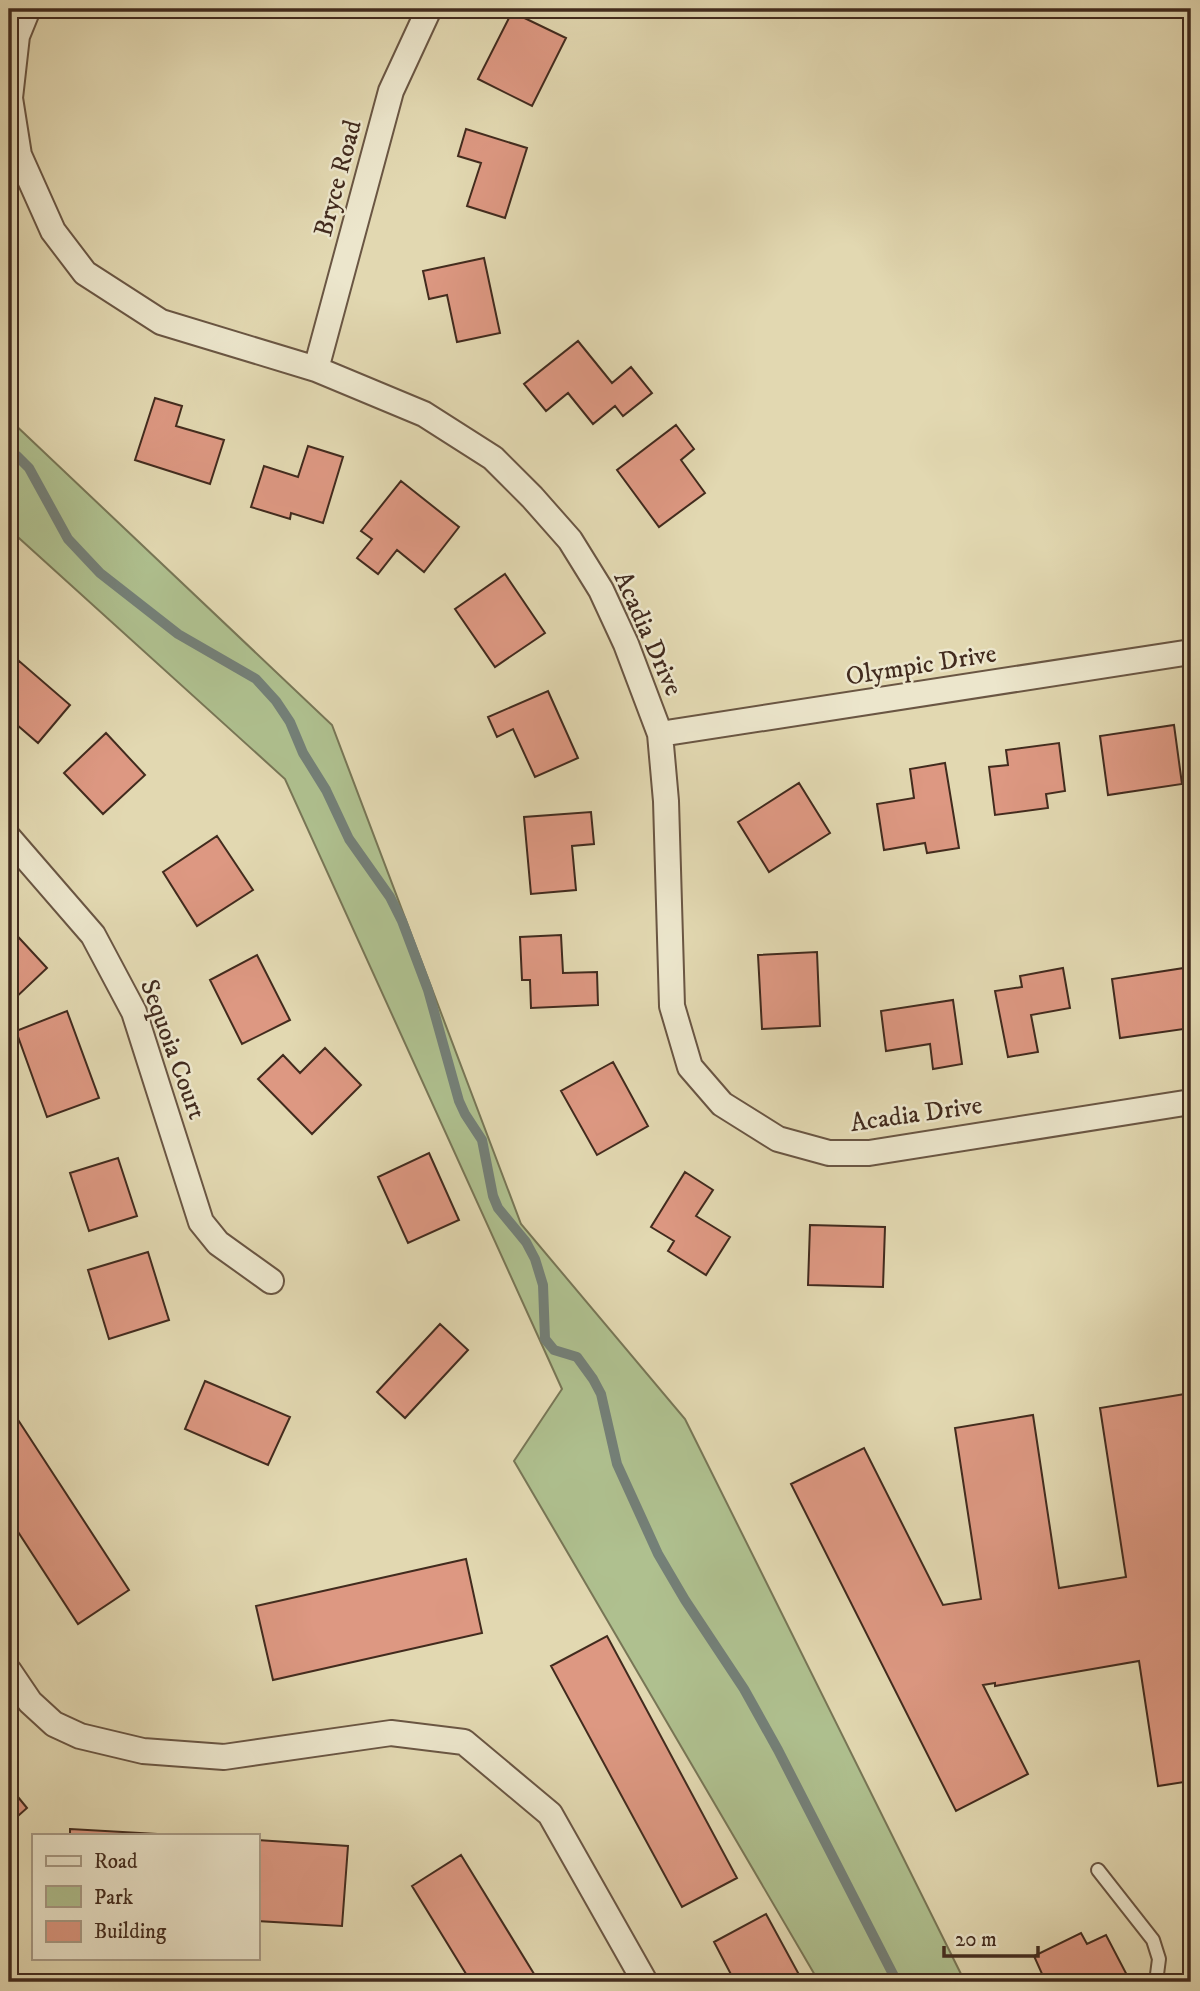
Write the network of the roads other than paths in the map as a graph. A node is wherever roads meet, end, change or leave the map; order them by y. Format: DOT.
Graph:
graph roads {
  1 [pos="28,9"];
  2 [pos="429,9"];
  3 [pos="316,369"];
  4 [pos="1191,652"];
  5 [pos="660,734"];
  6 [pos="9,838"];
  7 [pos="1191,1102"];
  8 [pos="271,1281"];
  9 [pos="9,1671"];
  10 [pos="1098,1870"];
  11 [pos="645,1982"];
  12 [pos="1156,1982"];
  1 -- 3 [label="street, Acadia Drive"];
  2 -- 3 [label="street, Bryce Road"];
  3 -- 5 [label="street, Acadia Drive"];
  4 -- 5 [label="street, Olympic Drive"];
  5 -- 7 [label="street, Acadia Drive"];
  6 -- 8 [label="street, Sequoia Court"];
  9 -- 11 [label="street"];
  10 -- 12 [label="lane"];
}
